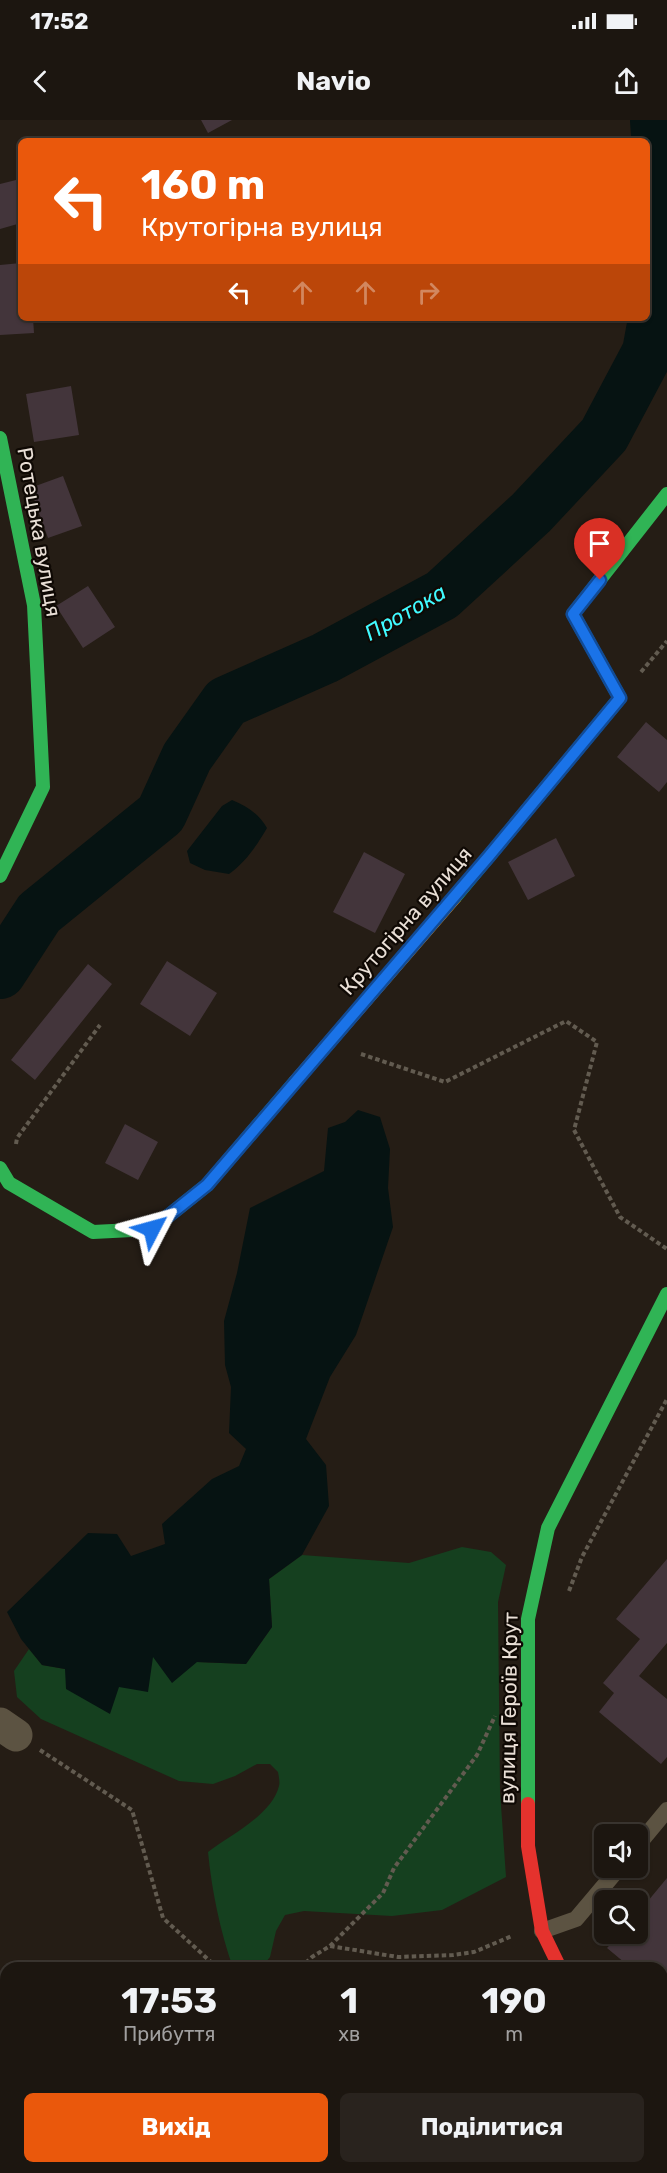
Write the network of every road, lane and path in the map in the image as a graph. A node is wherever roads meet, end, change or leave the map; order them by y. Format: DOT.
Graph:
graph roads {
  1 [pos="0,438"];
  2 [pos="667,494"];
  3 [pos="667,641"];
  4 [pos="620,698"];
  5 [pos="0,876"];
  6 [pos="100,1026"];
  7 [pos="329,1043"];
  8 [pos="3,1182"];
  9 [pos="667,1250"];
  10 [pos="667,1294"];
  11 [pos="667,1399"];
  12 [pos="566,1599"];
  13 [pos="497,1712"];
  14 [pos="8,1730"];
  15 [pos="667,1810"];
  16 [pos="648,1833"];
  17 [pos="611,1878"];
  18 [pos="542,1931"];
  19 [pos="330,1946"];
  20 [pos="211,1962"];
  21 [pos="307,1962"];
  22 [pos="557,1962"];
  1 -- 5 [label="street, Ротецька вулиця"];
  2 -- 4 [label="street"];
  3 -- 4 [label="path"];
  4 -- 7 [label="street, Крутогірна вулиця"];
  6 -- 8 [label="path"];
  7 -- 8 [label="street, Крутогірна вулиця"];
  7 -- 9 [label="path"];
  10 -- 18 [label="street, вулиця Героїв Крут"];
  11 -- 12 [label="path"];
  13 -- 19 [label="path"];
  14 -- 20 [label="path"];
  15 -- 16 [label="lane"];
  17 -- 18 [label="lane"];
  18 -- 19 [label="path"];
  18 -- 22 [label="street, вулиця Героїв Крут"];
  19 -- 21 [label="path"];
}
